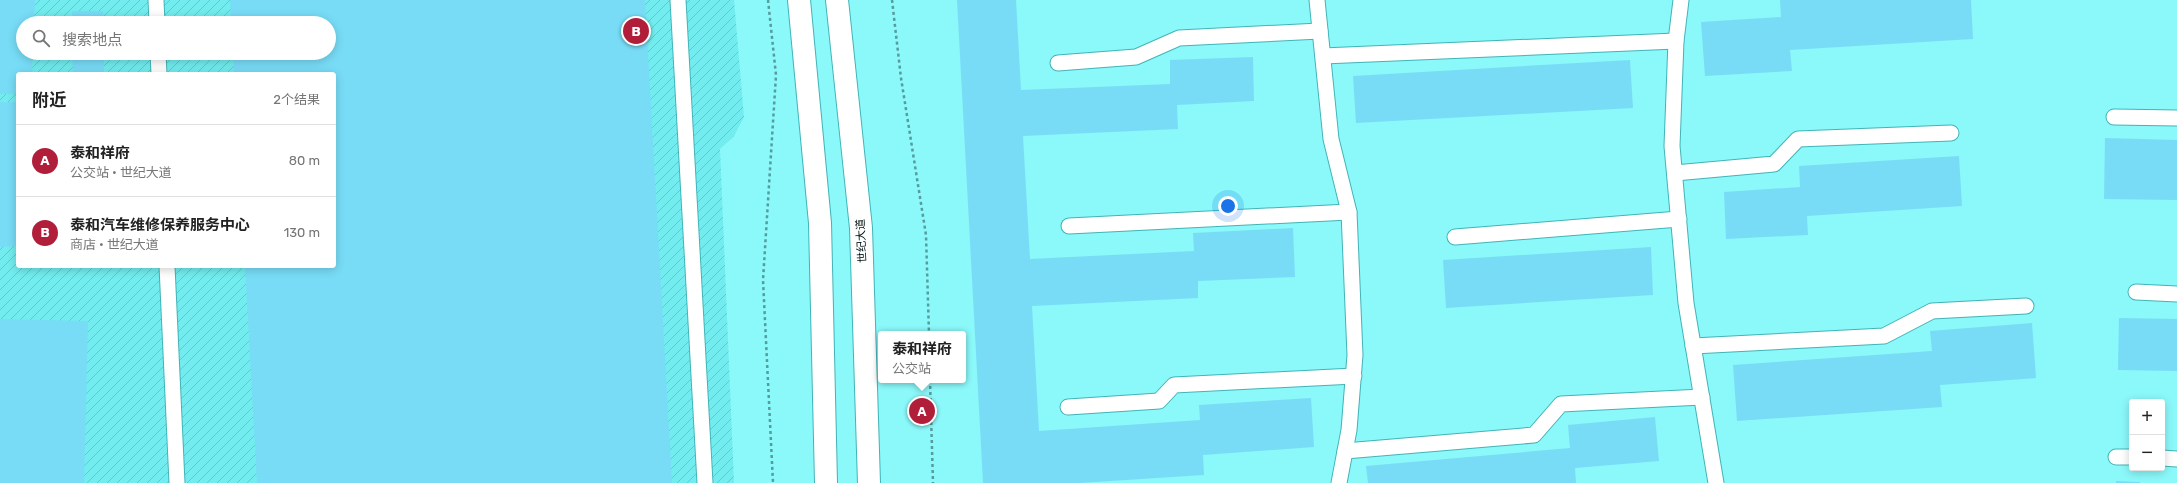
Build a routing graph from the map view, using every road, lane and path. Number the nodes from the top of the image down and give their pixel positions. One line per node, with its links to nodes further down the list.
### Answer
1 (156, 0): 9 (lane)
2 (678, 0): 40 (lane)
3 (768, 0): 41 (path)
4 (799, 0): 42 (street)
5 (837, 0): 43 (street, 世纪大道)
6 (892, 0): 28 (path)
7 (1317, 0): 10 (lane)
8 (1681, 0): 11 (lane)
9 (157, 16)
10 (1320, 31): 12 (lane); 14 (lane)
11 (1676, 41): 12 (lane); 19 (lane)
12 (1322, 56): 20 (lane)
13 (158, 60): 15 (lane)
14 (1058, 63)
15 (159, 72)
16 (2114, 117): 17 (lane)
17 (2177, 118)
18 (1951, 133): 19 (lane)
19 (1675, 173): 21 (lane)
20 (1349, 212): 22 (lane); 30 (lane)
21 (1679, 219): 23 (lane); 29 (lane)
22 (1070, 226)
23 (1455, 237)
24 (168, 268): 39 (lane)
25 (2136, 292): 26 (lane)
26 (2177, 294)
27 (2026, 306): 29 (lane)
28 (929, 331)
29 (1693, 346): 32 (lane)
30 (1354, 376): 33 (lane); 34 (lane)
31 (930, 383): 44 (path)
32 (1702, 398): 34 (lane); 46 (lane)
33 (1068, 407)
34 (1345, 451): 45 (lane)
35 (2116, 457): 36 (lane)
36 (2129, 457)
37 (2165, 458): 38 (lane)
38 (2177, 459)
39 (177, 483)
40 (705, 483)
41 (773, 483)
42 (826, 483)
43 (869, 483)
44 (933, 483)
45 (1339, 483)
46 (1716, 483)

